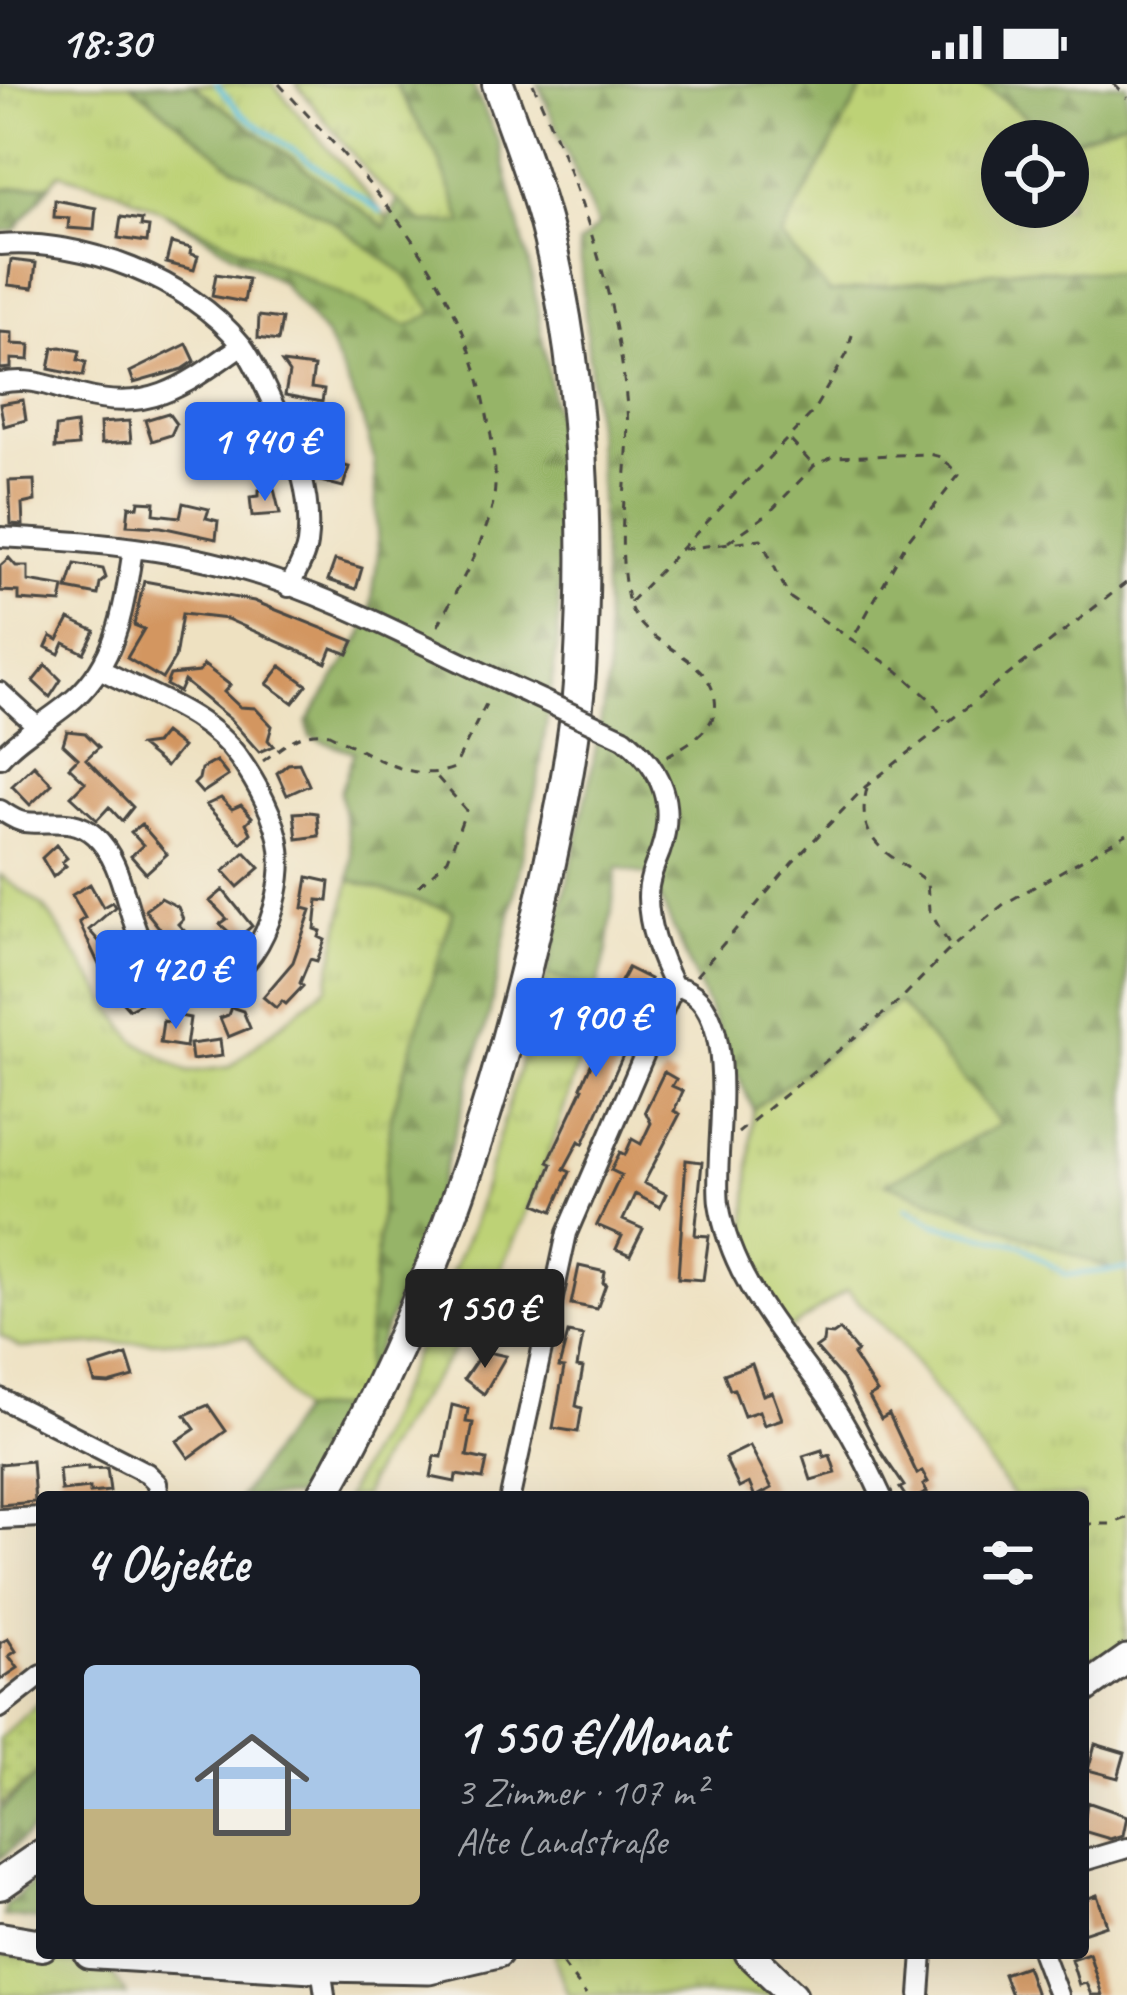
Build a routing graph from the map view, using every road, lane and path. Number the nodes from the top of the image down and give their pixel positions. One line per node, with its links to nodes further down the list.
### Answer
1 (279, 84): 20 (path)
2 (498, 84): 39 (main road)
3 (533, 84): 18 (path)
4 (1114, 84): 5 (path)
5 (1127, 98)
6 (0, 245): 8 (street)
7 (852, 335): 10 (path)
8 (242, 345): 9 (street); 17 (street)
9 (0, 383)
10 (790, 439): 11 (path); 15 (path)
11 (814, 466): 13 (path); 19 (path)
12 (0, 537): 14 (street)
13 (728, 542): 15 (path); 19 (path)
14 (133, 548): 17 (street); 21 (street)
15 (681, 549): 18 (path)
16 (1127, 582): 24 (path)
17 (289, 587): 20 (street)
18 (628, 604): 27 (path)
19 (853, 638): 24 (path)
20 (428, 646): 22 (street)
21 (102, 670): 25 (street); 28 (street)
22 (495, 679): 27 (street, bridge); 29 (path)
23 (0, 692): 25 (street)
24 (946, 723): 30 (path)
25 (38, 727): 26 (street)
26 (0, 758)
27 (653, 764): 35 (street)
28 (248, 771): 29 (path); 31 (street)
29 (436, 776): 33 (path)
30 (868, 785): 34 (path); 35 (path)
31 (0, 810)
32 (1127, 834): 34 (path)
33 (419, 886)
34 (951, 948): 36 (path)
35 (674, 986): 36 (street); 40 (street)
36 (717, 1148): 41 (street)
37 (0, 1398): 38 (street)
38 (158, 1491)
39 (325, 1491)
40 (511, 1491)
41 (880, 1491)
42 (36, 1517): 43 (street)
43 (0, 1519)
44 (1127, 1519): 45 (path)
45 (1089, 1524)
46 (1127, 1659): 48 (main road)
47 (36, 1680): 49 (street)
48 (1089, 1686)
49 (0, 1708)
50 (1127, 1847): 51 (street)
51 (1089, 1860)
52 (0, 1938): 53 (main road)
53 (36, 1944)
54 (164, 1959): 60 (main road)
55 (472, 1959): 60 (main road)
56 (559, 1959): 61 (path)
57 (755, 1959): 62 (main road)
58 (923, 1959): 63 (street)
59 (1044, 1959): 64 (street)
60 (323, 1972)
61 (586, 1995)
62 (793, 1995)
63 (920, 1995)
64 (1058, 1995)

